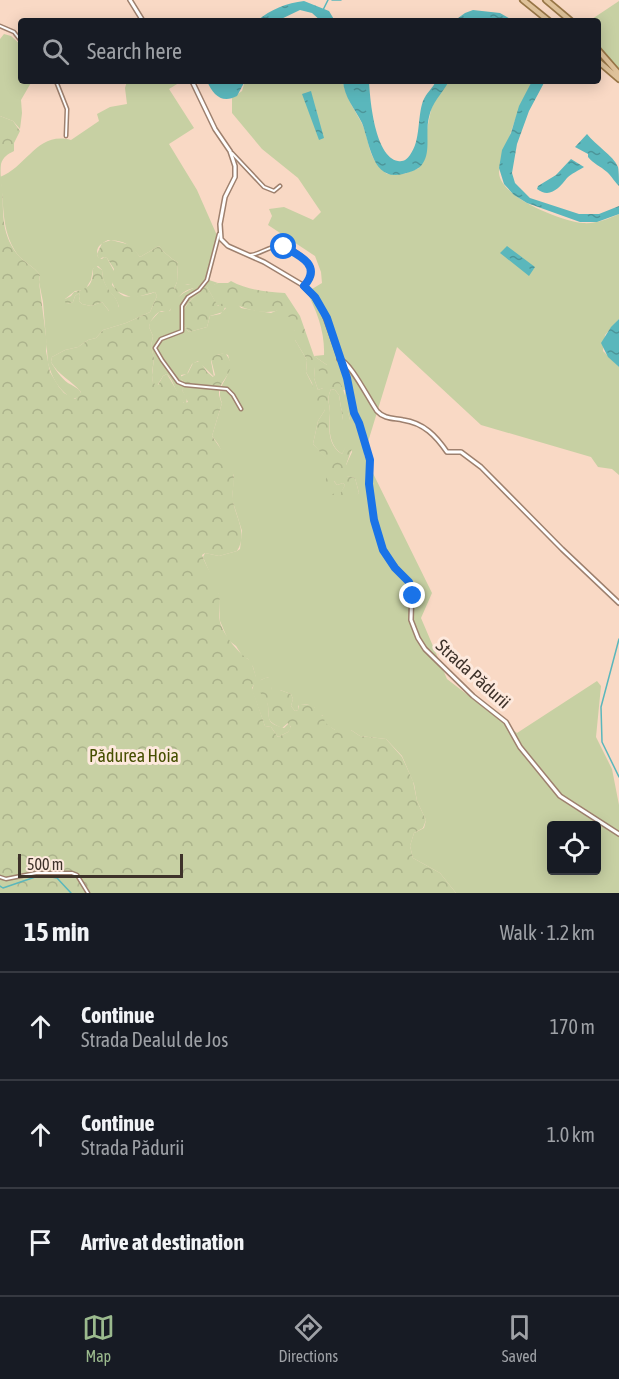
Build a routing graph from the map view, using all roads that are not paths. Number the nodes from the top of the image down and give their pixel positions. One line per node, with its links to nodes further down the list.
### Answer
1 (130, 0): 4 (street)
2 (523, 0): 5 (main road)
3 (545, 0): 6 (main road); 7 (main road)
4 (141, 18)
5 (546, 18)
6 (562, 18)
7 (567, 18)
8 (0, 26): 9 (street)
9 (18, 37)
10 (601, 53): 12 (main road)
11 (601, 64): 13 (main road)
12 (619, 74)
13 (619, 79)
14 (57, 84): 16 (street)
15 (193, 84): 17 (street)
16 (66, 136)
17 (230, 151): 18 (street); 19 (street)
18 (280, 186)
19 (219, 234): 20 (street, Strada Pădurii); 23 (street)
20 (250, 255): 21 (street, Strada Pădurii); 21 (street)
21 (304, 286): 22 (street, Strada Pădurii)
22 (339, 359): 24 (street, Strada Pădurii); 25 (street, Strada Pădurii)
23 (242, 409)
24 (619, 603)
25 (619, 834)
26 (0, 878): 27 (street)
27 (88, 893)

